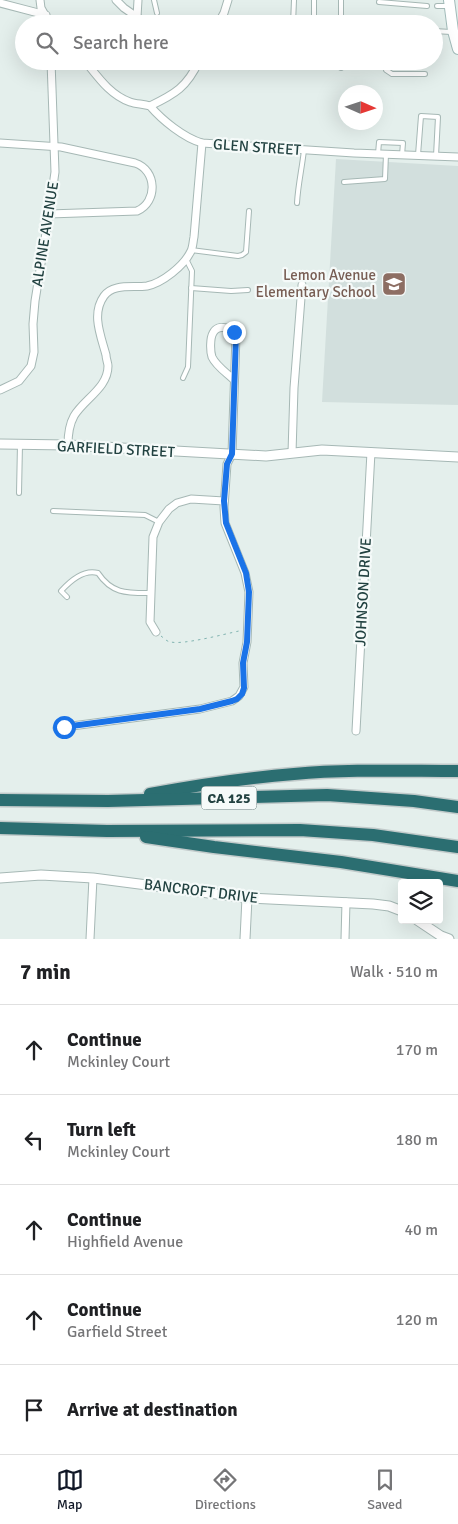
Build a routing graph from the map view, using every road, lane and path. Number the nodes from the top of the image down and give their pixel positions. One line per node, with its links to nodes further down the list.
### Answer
1 (40, 0): 15 (street)
2 (116, 0): 16 (street)
3 (138, 0): 17 (street)
4 (154, 0): 14 (lane)
5 (228, 0): 18 (street)
6 (294, 0): 19 (lane)
7 (314, 0): 20 (lane)
8 (341, 0): 21 (lane)
9 (379, 2): 12 (lane)
10 (0, 3): 15 (street)
11 (449, 3): 13 (lane); 23 (main road)
12 (427, 6)
13 (437, 6)
14 (157, 13)
15 (46, 15)
16 (135, 15)
17 (137, 15)
18 (223, 15)
19 (293, 15)
20 (314, 15)
21 (341, 15)
22 (443, 31): 23 (lane)
23 (454, 32): 24 (main road)
24 (458, 49)
25 (51, 70): 33 (street, ALPINE AVENUE)
26 (92, 70): 30 (street, GLEN STREET)
27 (195, 70): 30 (street)
28 (386, 70): 29 (lane)
29 (425, 74)
30 (150, 106): 32 (street, GLEN STREET)
31 (0, 143): 33 (street)
32 (202, 143): 34 (street, GLEN STREET); 44 (street)
33 (54, 147): 43 (street, ALPINE AVENUE); 43 (street)
34 (304, 150): 35 (street, GLEN STREET); 41 (lane)
35 (382, 154): 36 (street, GLEN STREET); 36 (lane); 40 (lane)
36 (402, 155): 37 (street, GLEN STREET)
37 (418, 156): 38 (street, GLEN STREET); 38 (lane)
38 (436, 156): 39 (street, GLEN STREET)
39 (458, 157)
40 (344, 182)
41 (297, 203)
42 (249, 211): 44 (lane)
43 (49, 214): 51 (street, ALPINE AVENUE)
44 (191, 250): 45 (street)
45 (186, 259): 47 (lane); 54 (street)
46 (302, 285): 56 (street)
47 (191, 288): 48 (lane); 49 (lane)
48 (248, 290)
49 (183, 378)
50 (234, 380): 50 (street); 57 (street)
51 (0, 390)
52 (0, 444): 53 (street, GARFIELD STREET)
53 (20, 444): 54 (street, GARFIELD STREET); 59 (lane)
54 (68, 446): 57 (street, GARFIELD STREET)
55 (371, 452): 56 (street, GARFIELD STREET); 58 (street, GARFIELD STREET); 68 (street, JOHNSON DRIVE)
56 (292, 453): 57 (street, GARFIELD STREET)
57 (232, 454): 60 (street)
58 (458, 457)
59 (19, 493)
60 (224, 501): 62 (street); 67 (street)
61 (53, 511): 62 (lane)
62 (159, 522): 63 (street)
63 (151, 593): 64 (lane); 66 (street)
64 (67, 597)
65 (240, 631): 66 (path)
66 (156, 632)
67 (57, 728)
68 (356, 731)
69 (458, 771): 71 (highway)
70 (0, 800): 71 (highway, CA 125)
71 (108, 801): 72 (highway, CA 125)
72 (458, 807)
73 (0, 828): 74 (highway, CA 125)
74 (107, 831): 75 (highway, CA 125); 78 (highway)
75 (458, 847)
76 (0, 878): 77 (street, BANCROFT DRIVE)
77 (93, 878): 79 (street, BANCROFT DRIVE); 83 (street)
78 (458, 881)
79 (247, 898): 80 (street, BANCROFT DRIVE); 84 (street)
80 (346, 902): 81 (street, BANCROFT DRIVE); 85 (street)
81 (398, 910)
82 (423, 924): 86 (street)
83 (90, 939)
84 (245, 939)
85 (345, 939)
86 (449, 939)

